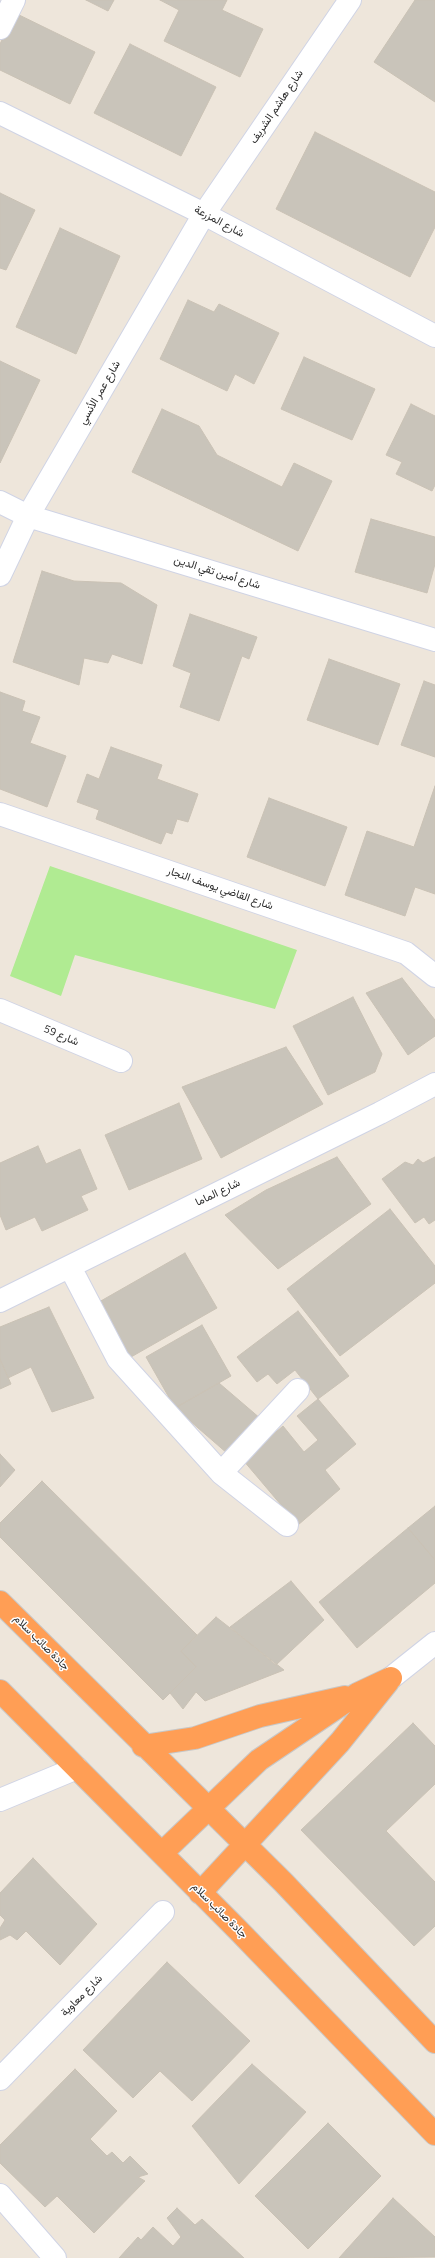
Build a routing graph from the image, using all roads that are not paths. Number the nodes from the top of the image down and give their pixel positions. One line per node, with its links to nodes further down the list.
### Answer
1 (14, 0): 3 (street)
2 (350, 0): 5 (street, شارع هاشم الشريف)
3 (0, 28)
4 (0, 113): 5 (street, شارع المزرعة)
5 (204, 214): 6 (street, شارع المزرعة); 8 (street, شارع عمر الأنسي)
6 (435, 336)
7 (0, 502): 8 (street, شارع أمين تقي الدين)
8 (28, 516): 9 (street, شارع عمر الأنسي); 10 (street, شارع أمين تقي الدين)
9 (0, 575)
10 (435, 640)
11 (0, 814): 12 (street, شارع القاضي يوسف النجار)
12 (430, 966)
13 (0, 1010): 14 (street, شارع 59)
14 (121, 1061)
15 (435, 1084): 16 (street, شارع الماما)
16 (70, 1267): 17 (street, شارع الماما); 19 (street)
17 (0, 1301)
18 (298, 1390): 19 (street)
19 (222, 1473): 20 (street)
20 (287, 1525)
21 (0, 1602): 26 (highway, جادة صائب سلام)
22 (435, 1643): 23 (street)
23 (391, 1678): 25 (highway); 30 (highway)
24 (0, 1690): 27 (highway, جادة صائب سلام)
25 (357, 1694): 26 (highway); 29 (highway)
26 (143, 1746): 29 (highway, جادة صائب سلام)
27 (77, 1768): 28 (street); 31 (highway, جادة صائب سلام)
28 (0, 1800)
29 (207, 1808): 30 (highway, جادة صائب سلام); 31 (highway)
30 (245, 1846): 32 (highway); 34 (highway, جادة صائب سلام)
31 (162, 1853): 32 (highway, جادة صائب سلام)
32 (200, 1893): 36 (highway, جادة صائب سلام)
33 (163, 1912): 35 (street, شارع معاوية)
34 (435, 2042)
35 (0, 2079)
36 (435, 2134)
37 (0, 2195): 38 (street)
38 (55, 2258)

